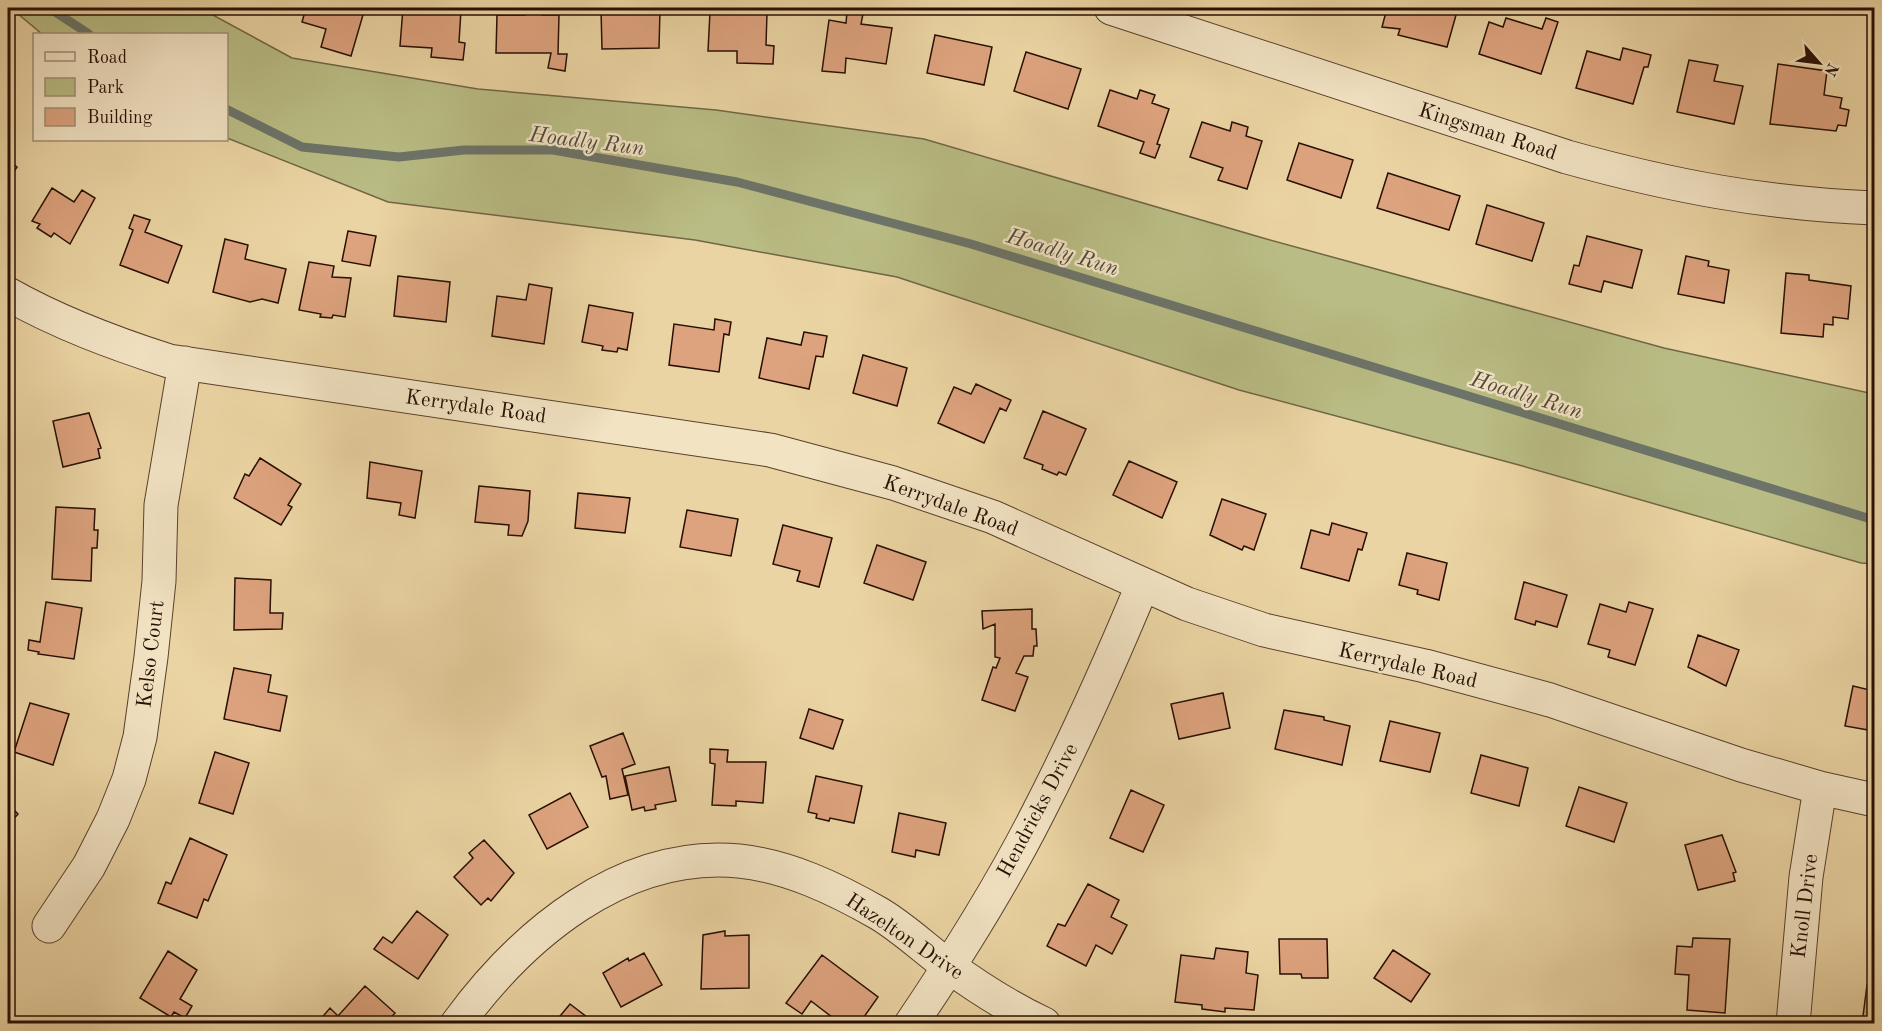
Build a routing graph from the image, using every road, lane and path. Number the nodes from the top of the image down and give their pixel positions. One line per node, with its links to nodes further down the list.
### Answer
1 (1111, 8): 2 (street, Kingsman Road)
2 (1875, 208)
3 (8, 294): 4 (street, Kerrydale Road)
4 (185, 363): 5 (street, Kerrydale Road); 8 (street, Kelso Court)
5 (1142, 586): 6 (street, Kerrydale Road); 9 (street, Hendricks Drive)
6 (1820, 788): 7 (street, Kerrydale Road); 13 (street, Knoll Drive)
7 (1875, 800)
8 (49, 926)
9 (949, 967): 10 (street, Hazelton Drive); 11 (street, Hendricks Drive); 12 (street, Hazelton Drive)
10 (457, 1023)
11 (911, 1023)
12 (1044, 1023)
13 (1793, 1023)

